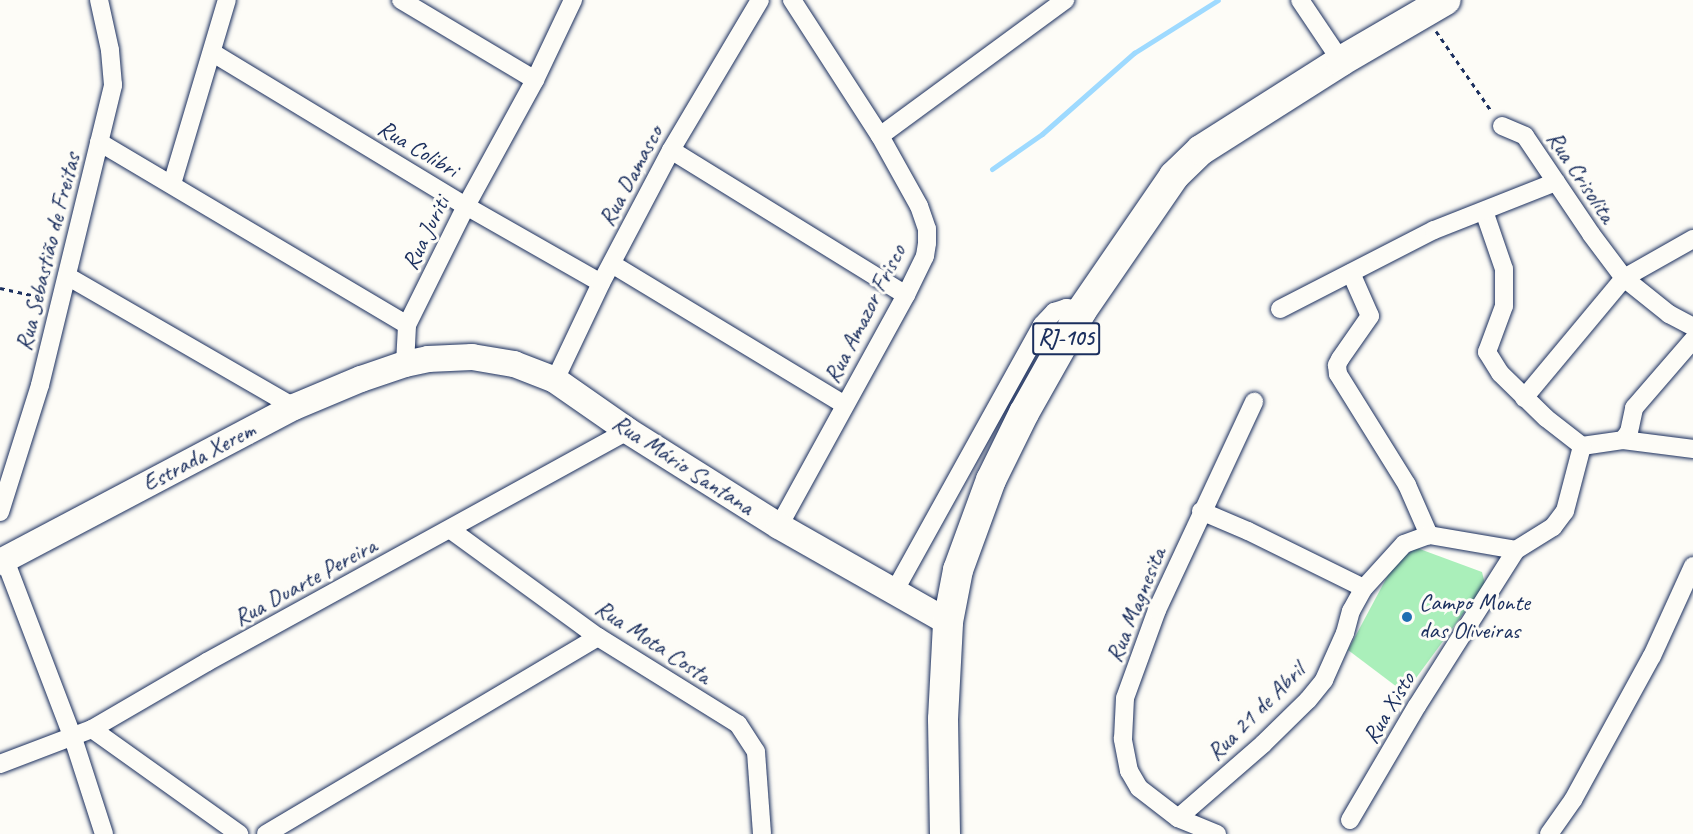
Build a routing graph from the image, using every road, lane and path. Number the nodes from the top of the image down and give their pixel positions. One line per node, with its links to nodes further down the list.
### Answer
1 (99, 0): 15 (street, Rua Sebastião de Freitas)
2 (227, 0): 10 (street)
3 (400, 0): 12 (street)
4 (573, 0): 12 (street, Rua Juriti)
5 (760, 0): 16 (street, Rua Damasco)
6 (792, 0): 14 (street, Rua Amazor Frisco)
7 (1065, 0): 14 (street)
8 (1300, 0): 11 (street)
9 (1435, 6): 11 (main road, RJ-105); 13 (path)
10 (213, 53): 18 (street); 19 (street, Rua Colibri)
11 (1341, 61): 31 (main road, RJ-105)
12 (535, 80): 19 (street, Rua Juriti)
13 (1502, 126): 17 (street, Rua Crisolita)
14 (880, 136): 28 (street, Rua Amazor Frisco)
15 (99, 142): 18 (street); 24 (street, Rua Sebastião de Freitas)
16 (671, 150): 22 (street, Rua Damasco); 28 (street)
17 (1556, 182): 20 (street); 25 (street, Rua Crisolita)
18 (172, 184): 32 (street)
19 (466, 206): 26 (street, Rua Colibri); 32 (street, Rua Juriti)
20 (1484, 211): 23 (street); 37 (street)
21 (1693, 239): 25 (street)
22 (612, 264): 26 (street, Rua Damasco); 39 (street)
23 (1351, 273): 30 (street); 49 (street)
24 (67, 276): 29 (street, Rua Sebastião de Freitas); 40 (street)
25 (1624, 278): 33 (street, Rua Crisolita); 37 (street)
26 (601, 283): 36 (street, Rua Damasco)
27 (0, 288): 29 (path)
28 (906, 295): 39 (street, Rua Amazor Frisco)
29 (62, 302): 46 (street, Rua Sebastião de Freitas)
30 (1280, 309)
31 (1082, 310): 54 (street); 55 (main road, RJ-105)
32 (407, 325): 35 (street, Rua Juriti)
33 (1693, 327)
34 (1693, 340): 42 (street)
35 (405, 364): 36 (street, Rua Mário Santana); 40 (street, Estrada Xerem)
36 (555, 380): 41 (street, Rua Mário Santana)
37 (1524, 398): 43 (street)
38 (1254, 402): 45 (street, Rua Magnesita)
39 (845, 405): 47 (street, Rua Amazor Frisco)
40 (294, 406): 51 (street, Estrada Xerem)
41 (628, 431): 47 (street, Rua Mário Santana); 48 (street, Rua Duarte Pereira)
42 (1623, 440): 43 (street); 44 (street)
43 (1582, 446): 50 (street, Rua Xisto)
44 (1693, 449)
45 (1202, 511): 53 (street); 60 (street, Rua Magnesita)
46 (0, 512)
47 (778, 526): 54 (street, Rua Mário Santana)
48 (451, 530): 56 (street, Rua Mota Costa); 57 (street, Rua Duarte Pereira)
49 (1429, 535): 50 (street); 53 (street, Rua 21 de Abril)
50 (1516, 550): 61 (street, Rua Xisto)
51 (3, 561): 58 (street)
52 (1693, 566): 68 (street)
53 (1364, 588): 60 (street, Rua 21 de Abril)
54 (894, 592): 55 (street, Rua Mário Santana)
55 (948, 622): 66 (main road, RJ-105)
56 (598, 637): 64 (street); 65 (street, Rua Mota Costa)
57 (92, 729): 58 (street, Rua Duarte Pereira); 63 (street)
58 (73, 738): 59 (street, Rua Duarte Pereira); 62 (street)
59 (0, 764)
60 (1178, 818): 67 (street, Rua Magnesita)
61 (1350, 820)
62 (104, 834)
63 (239, 834)
64 (266, 834)
65 (762, 834)
66 (945, 834)
67 (1217, 834)
68 (1549, 834)

